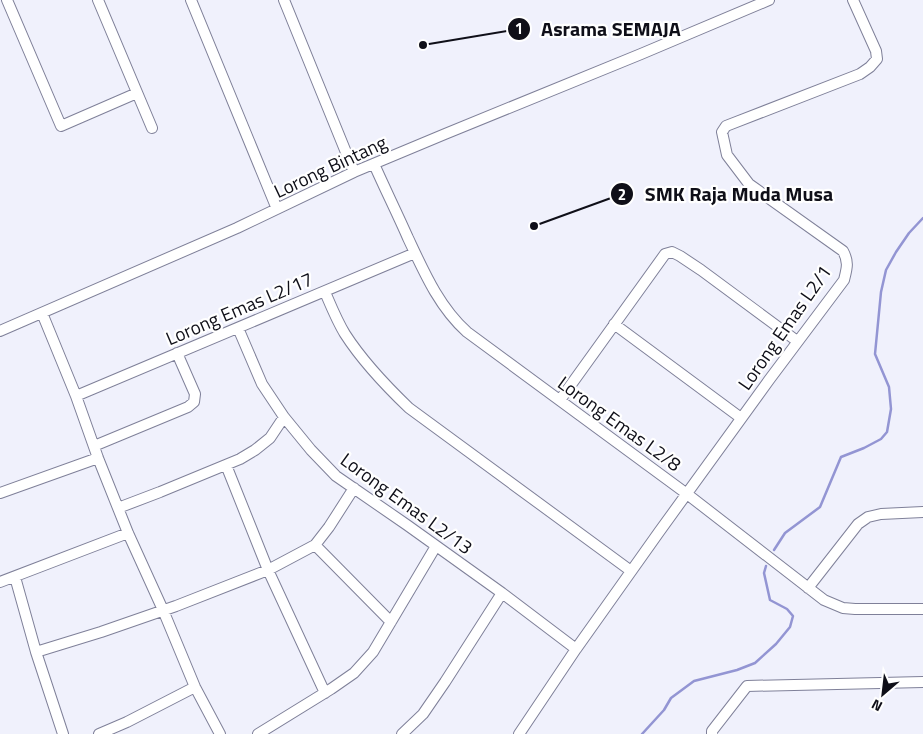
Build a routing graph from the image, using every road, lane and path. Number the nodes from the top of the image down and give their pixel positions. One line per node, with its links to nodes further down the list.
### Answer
1 (7, 0): 7 (street)
2 (98, 0): 7 (street)
3 (191, 0): 11 (street)
4 (284, 0): 10 (street)
5 (770, 0): 9 (street, Lorong Bintang)
6 (853, 0): 18 (street, Lorong Emas L2/1)
7 (137, 93): 8 (street)
8 (152, 128)
9 (374, 164): 10 (street, Lorong Bintang); 12 (street, Lorong Emas L2/8)
10 (354, 172): 11 (street, Lorong Bintang)
11 (277, 209): 14 (street, Lorong Bintang)
12 (415, 253): 13 (street, Lorong Emas L2/17); 21 (street, Lorong Emas L2/8)
13 (324, 292): 16 (street, Lorong Emas L2/17); 36 (street)
14 (42, 313): 17 (street, Lorong Bintang); 20 (street)
15 (614, 324): 18 (street); 21 (street); 23 (street)
16 (238, 328): 19 (street, Lorong Emas L2/17); 22 (street, Lorong Emas L2/13)
17 (0, 331)
18 (797, 341): 23 (street, Lorong Emas L2/1)
19 (177, 353): 20 (street, Lorong Emas L2/17); 24 (street)
20 (76, 396): 24 (street)
21 (560, 400): 29 (street, Lorong Emas L2/8)
22 (284, 417): 26 (street); 27 (street, Lorong Emas L2/13)
23 (740, 418): 29 (street, Lorong Emas L2/1)
24 (94, 446): 25 (street)
25 (98, 458): 28 (street); 30 (street)
26 (226, 465): 30 (street); 35 (street)
27 (354, 488): 33 (street); 34 (street, Lorong Emas L2/13)
28 (0, 493)
29 (687, 494): 36 (street, Lorong Emas L2/1); 39 (street, Lorong Emas L2/8)
30 (118, 508): 32 (street)
31 (923, 512): 39 (street)
32 (128, 533): 37 (street); 42 (street)
33 (315, 545): 35 (street); 43 (street)
34 (436, 546): 40 (street, Lorong Emas L2/13); 43 (street)
35 (268, 570): 42 (street); 48 (street)
36 (632, 572): 44 (street, Lorong Emas L2/1)
37 (15, 577): 38 (street); 45 (street)
38 (0, 582)
39 (808, 588): 41 (street, Lorong Emas L2/8)
40 (502, 593): 44 (street, Lorong Emas L2/13); 53 (street)
41 (923, 609)
42 (163, 610): 45 (street); 47 (street)
43 (391, 622): 48 (street)
44 (576, 649): 54 (street, Lorong Emas L2/1)
45 (36, 652): 49 (street)
46 (923, 682): 55 (street)
47 (195, 687): 50 (street); 51 (street)
48 (325, 693): 52 (street)
49 (63, 734)
50 (99, 734)
51 (220, 734)
52 (258, 734)
53 (402, 734)
54 (520, 734)
55 (712, 734)

